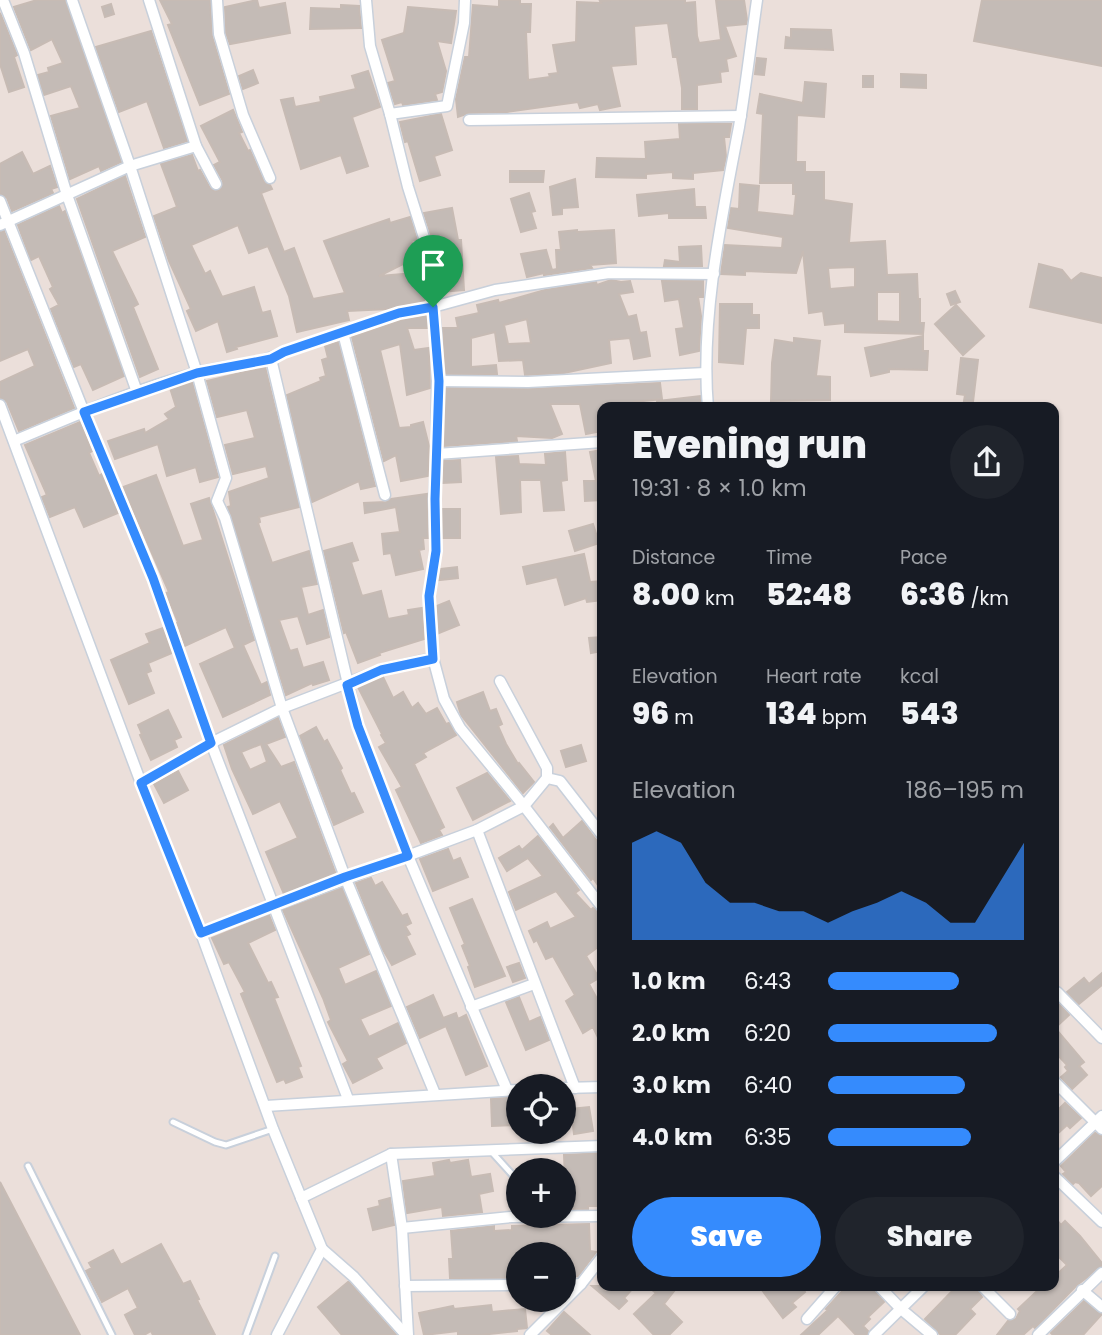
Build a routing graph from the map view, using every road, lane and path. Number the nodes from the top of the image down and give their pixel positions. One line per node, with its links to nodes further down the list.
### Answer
1 (4, 0): 15 (street)
2 (72, 0): 12 (street)
3 (149, 0): 11 (street)
4 (217, 0): 13 (street)
5 (366, 0): 8 (street)
6 (464, 0): 8 (street)
7 (757, 0): 9 (street)
8 (390, 114): 19 (street)
9 (741, 116): 10 (street); 18 (street)
10 (469, 120)
11 (196, 146): 12 (street); 14 (street)
12 (130, 166): 15 (street); 22 (street)
13 (270, 178)
14 (216, 184)
15 (67, 195): 17 (street); 25 (street)
16 (0, 201): 17 (street)
17 (4, 223): 28 (street)
18 (714, 274): 19 (street); 23 (street)
19 (433, 307): 20 (street); 24 (street)
20 (343, 333): 21 (street); 32 (street)
21 (271, 359): 22 (street); 35 (street)
22 (197, 373): 25 (street); 36 (street)
23 (705, 373): 24 (street); 26 (street)
24 (439, 381): 31 (street)
25 (137, 392): 28 (street)
26 (707, 402)
27 (0, 405): 29 (street)
28 (84, 412): 29 (street); 37 (street)
29 (14, 441): 39 (street)
30 (597, 442): 31 (street)
31 (437, 454): 33 (street)
32 (386, 495)
33 (433, 659): 35 (street); 40 (street)
34 (500, 681): 38 (street)
35 (347, 685): 36 (street); 43 (street)
36 (282, 708): 37 (street); 44 (street)
37 (211, 743): 39 (street); 46 (street)
38 (547, 778): 40 (street); 41 (street)
39 (141, 783): 47 (street)
40 (524, 807): 42 (street); 45 (street)
41 (597, 828)
42 (477, 830): 43 (street); 48 (street)
43 (408, 856): 44 (street); 50 (street)
44 (345, 877): 46 (street); 58 (street)
45 (597, 901)
46 (274, 905): 47 (street); 59 (street)
47 (201, 933): 60 (street)
48 (534, 984): 50 (street); 52 (street)
49 (1059, 994): 51 (street)
50 (471, 1007): 53 (street)
51 (1101, 1035)
52 (570, 1074)
53 (506, 1078)
54 (1059, 1085): 62 (street)
55 (576, 1087): 56 (street)
56 (597, 1087)
57 (506, 1090): 58 (street)
58 (435, 1094): 59 (street)
59 (348, 1099): 60 (street)
60 (266, 1106): 63 (street)
61 (173, 1122): 63 (lane)
62 (1100, 1122): 67 (street)
63 (273, 1129): 71 (street)
64 (597, 1146): 65 (street)
65 (490, 1150): 66 (street); 69 (lane)
66 (391, 1154): 71 (street); 74 (street)
67 (1059, 1158)
68 (28, 1166): 92 (lane)
69 (506, 1168)
70 (1059, 1181): 73 (street)
71 (301, 1198): 75 (street)
72 (597, 1216): 74 (street)
73 (1102, 1222)
74 (402, 1228): 82 (street)
75 (322, 1249): 94 (street); 95 (street)
76 (275, 1256): 93 (lane)
77 (597, 1263): 80 (street)
78 (1102, 1273): 83 (street)
79 (576, 1284): 80 (street)
80 (581, 1284): 96 (street)
81 (506, 1285): 82 (street)
82 (405, 1286): 95 (street)
83 (1082, 1290): 88 (street); 99 (street)
84 (832, 1291): 91 (street)
85 (884, 1291): 89 (street)
86 (920, 1291): 89 (street)
87 (987, 1291): 90 (street)
88 (1102, 1307)
89 (901, 1309): 97 (street); 98 (street)
90 (1010, 1314)
91 (807, 1319)
92 (112, 1335)
93 (246, 1335)
94 (277, 1335)
95 (407, 1335)
96 (530, 1335)
97 (874, 1335)
98 (932, 1335)
99 (1038, 1335)

